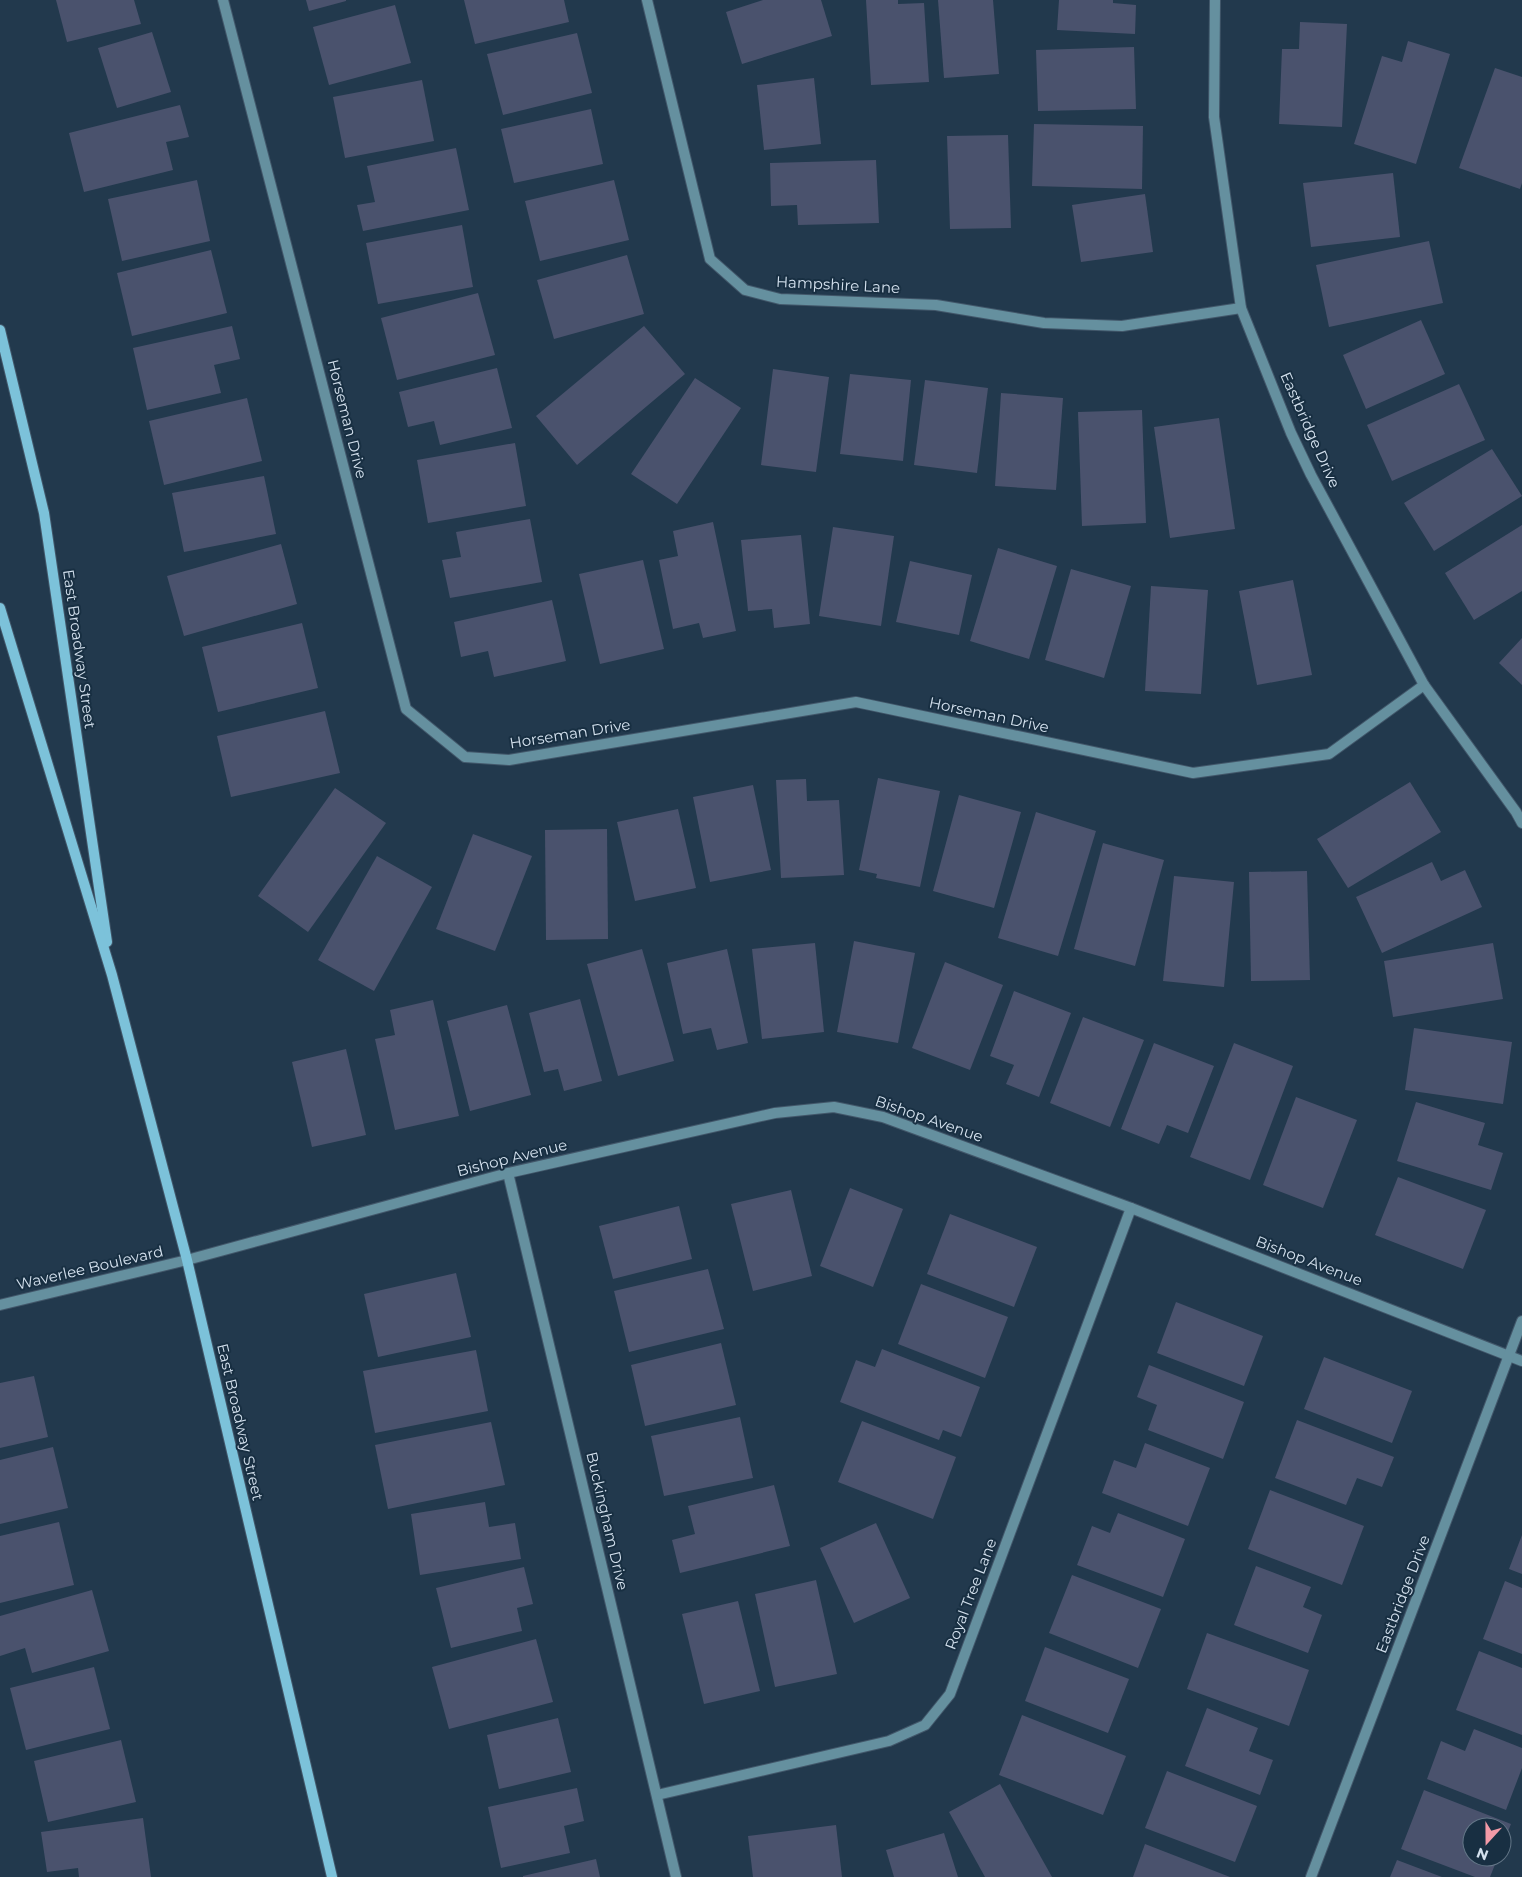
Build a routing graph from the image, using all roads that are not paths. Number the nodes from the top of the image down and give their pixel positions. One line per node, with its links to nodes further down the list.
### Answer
1 (223, 0): 7 (street, Horseman Drive)
2 (647, 0): 4 (street, Hampshire Lane)
3 (1215, 0): 4 (street, Eastbridge Drive)
4 (1241, 308): 7 (street, Eastbridge Drive)
5 (0, 330): 9 (main road, East Broadway Street)
6 (0, 608): 9 (main road, East Broadway Street)
7 (1424, 685): 8 (street, Eastbridge Drive)
8 (1522, 824)
9 (112, 975): 12 (main road, East Broadway Street)
10 (508, 1173): 11 (street, Bishop Avenue); 12 (street, Bishop Avenue); 17 (street, Buckingham Drive)
11 (1131, 1208): 15 (street, Bishop Avenue); 17 (street, Royal Tree Lane)
12 (187, 1260): 13 (street, Waverlee Boulevard); 18 (main road, East Broadway Street)
13 (0, 1305)
14 (1522, 1321): 15 (street, Eastbridge Drive)
15 (1509, 1356): 16 (street, Bishop Avenue); 20 (street, Eastbridge Drive)
16 (1522, 1361)
17 (657, 1795): 19 (street, Buckingham Drive)
18 (332, 1877)
19 (676, 1877)
20 (1311, 1877)

